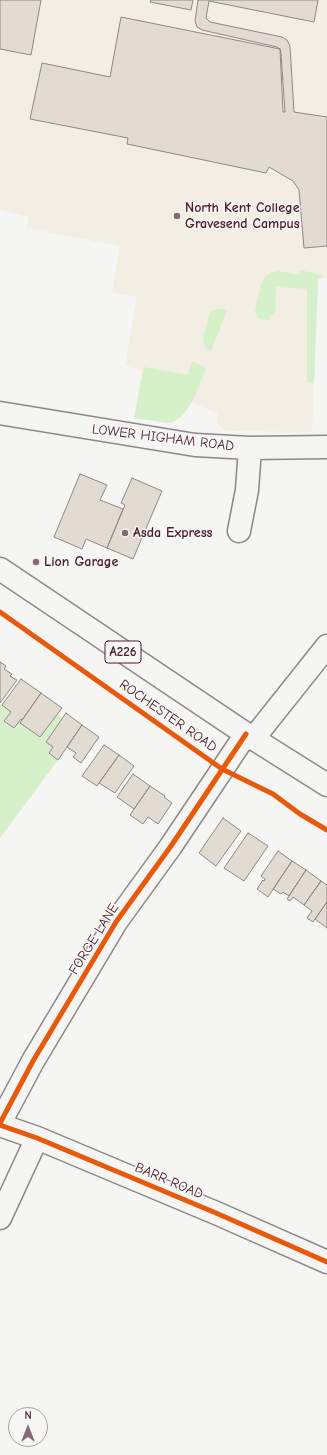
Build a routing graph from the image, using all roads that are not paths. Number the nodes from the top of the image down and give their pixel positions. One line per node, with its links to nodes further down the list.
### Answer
1 (0, 414): 3 (street, LOWER HIGHAM ROAD)
2 (327, 447): 3 (street, LOWER HIGHAM ROAD)
3 (250, 448): 4 (street)
4 (239, 531)
5 (0, 569): 7 (street, ROCHESTER ROAD / A226)
6 (327, 646): 7 (street, FORGE LANE)
7 (250, 736): 8 (street, ROCHESTER ROAD / A226); 9 (street, FORGE LANE)
8 (327, 785)
9 (0, 1124): 10 (street, BARR ROAD)
10 (37, 1138): 11 (street); 12 (street, BARR ROAD)
11 (0, 1218)
12 (327, 1262)

